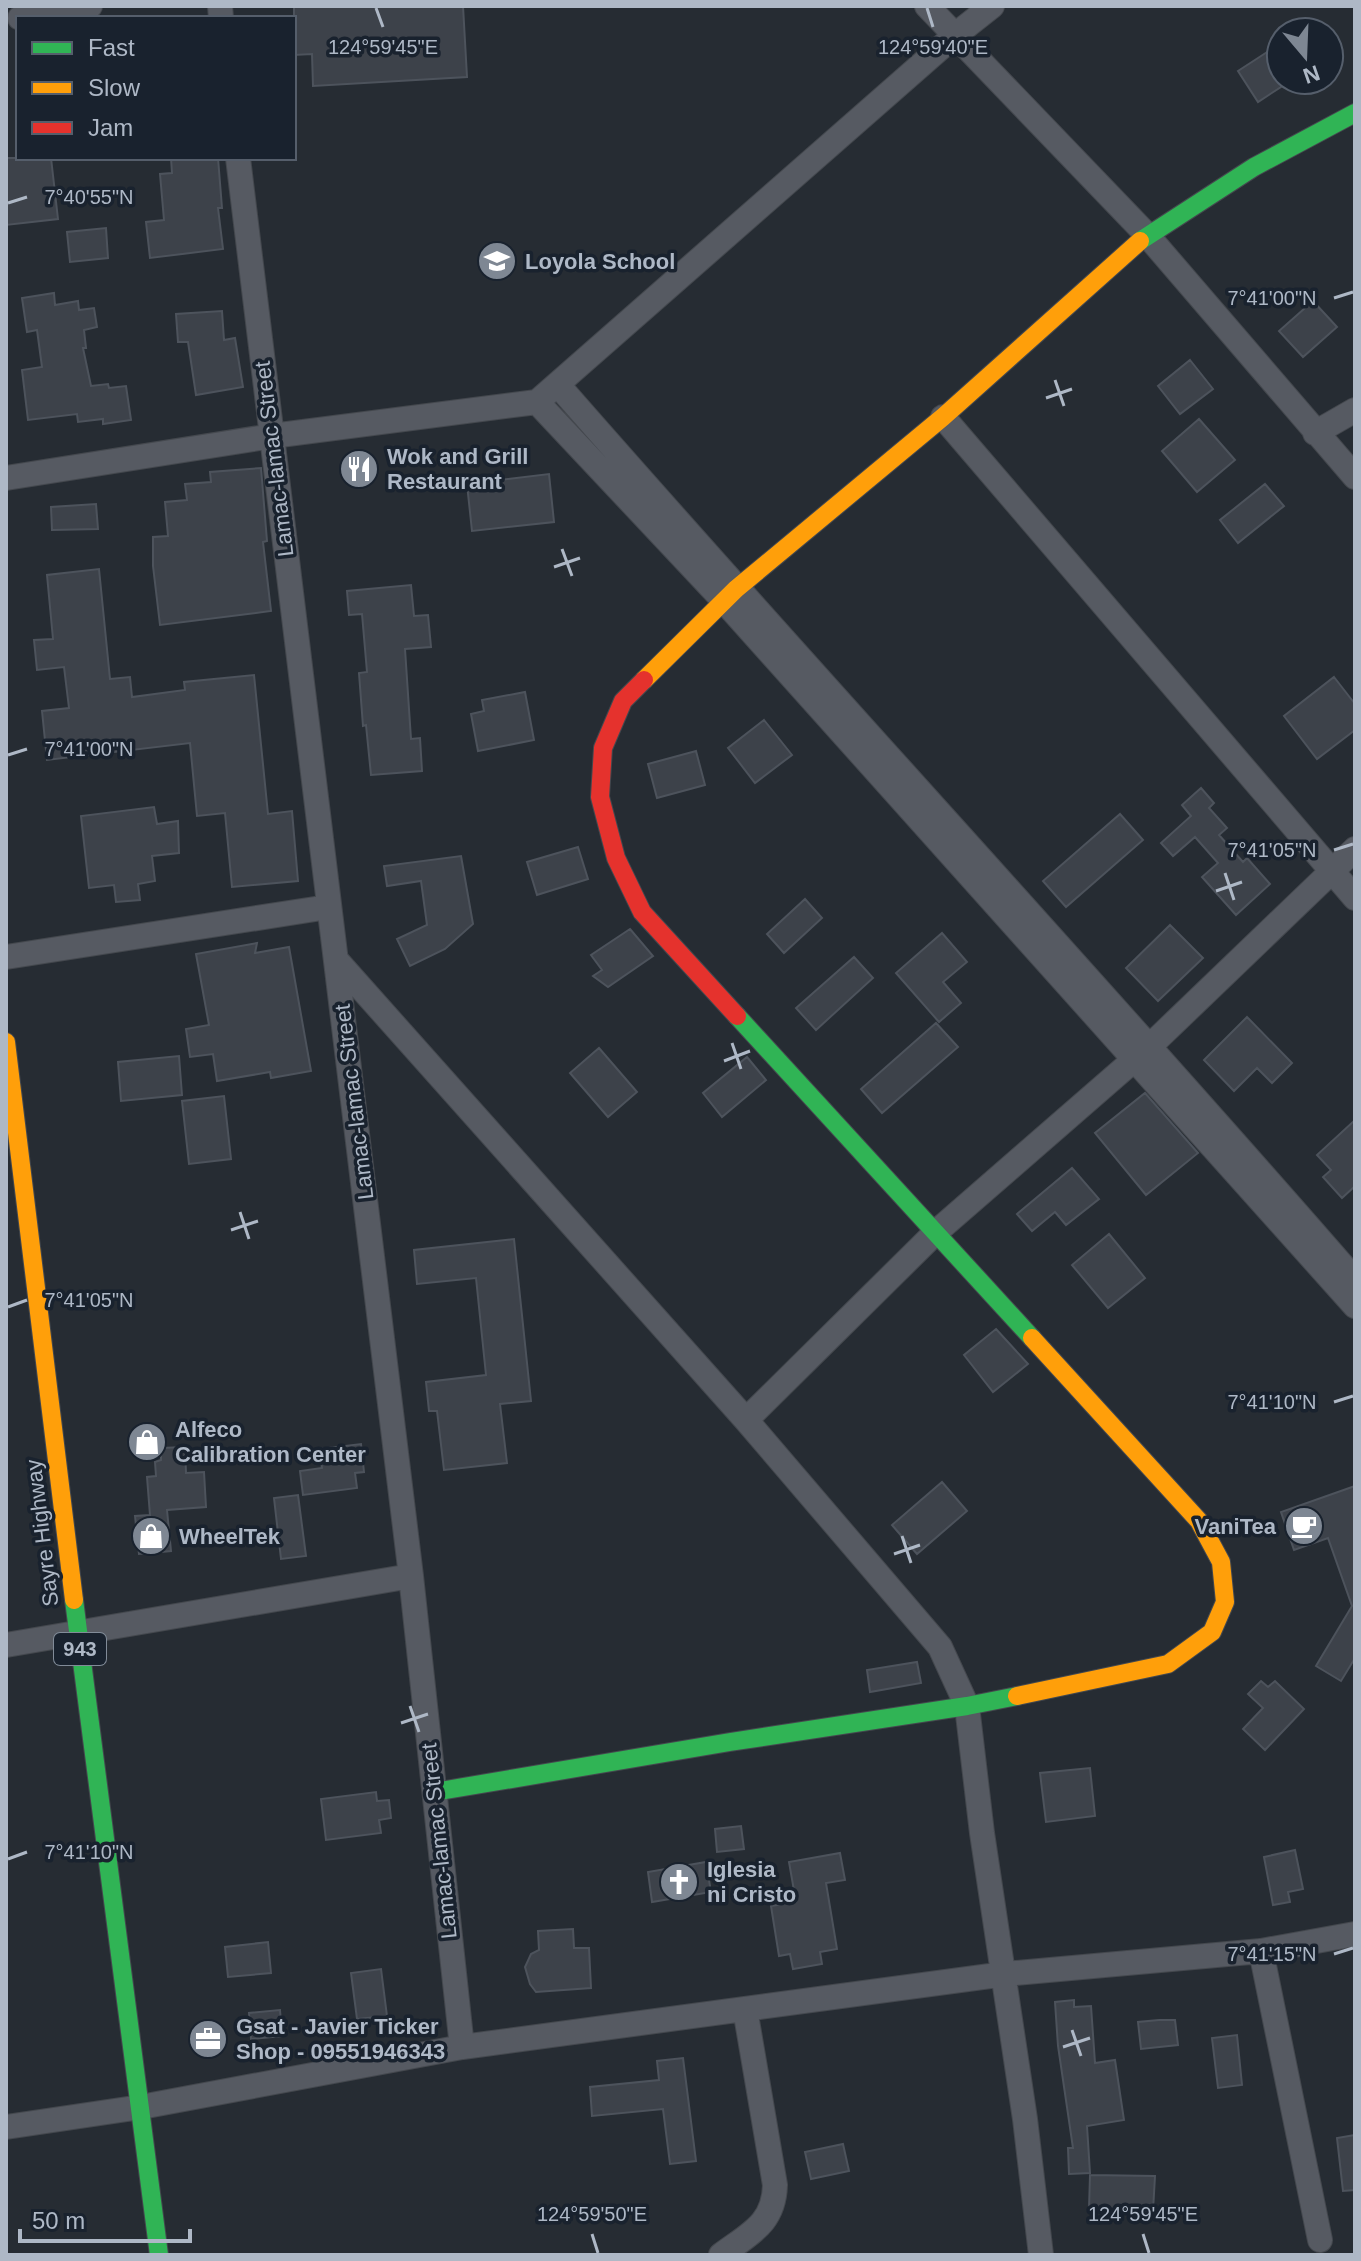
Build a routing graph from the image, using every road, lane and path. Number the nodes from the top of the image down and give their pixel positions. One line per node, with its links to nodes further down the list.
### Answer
1 (90, 6): 4 (street)
2 (927, 6): 5 (street)
3 (992, 6): 5 (street)
4 (31, 16)
5 (954, 36): 8 (street); 9 (street)
6 (1355, 113): 8 (main road)
7 (238, 160): 14 (street, Lamac-lamac Street)
8 (1147, 235): 12 (main road); 13 (street)
9 (558, 385): 10 (street); 17 (street)
10 (537, 402): 14 (street); 17 (street)
11 (1355, 410): 13 (street)
12 (943, 417): 17 (main road); 19 (street)
13 (1315, 433): 15 (street)
14 (272, 436): 16 (street); 21 (street, Lamac-lamac Street)
15 (1355, 477)
16 (6, 478)
17 (730, 595): 25 (street); 26 (main road)
18 (1355, 849): 19 (street)
19 (1330, 872): 20 (street); 25 (street)
20 (1355, 898)
21 (328, 907): 22 (street); 23 (street, Lamac-lamac Street)
22 (6, 957)
23 (338, 962): 29 (street); 30 (street, Lamac-lamac Street)
24 (6, 1042): 31 (main road, Sayre Highway / 943)
25 (1143, 1053): 26 (street); 27 (street); 28 (street)
26 (935, 1233): 29 (street); 33 (main road)
27 (1355, 1280)
28 (1355, 1306)
29 (746, 1420): 33 (street)
30 (411, 1576): 31 (street); 34 (street, Lamac-lamac Street)
31 (78, 1634): 32 (street); 40 (main road, Sayre Highway / 943)
32 (6, 1645)
33 (967, 1706): 34 (main road); 37 (street)
34 (434, 1792): 39 (street, Lamac-lamac Street)
35 (1355, 1934): 36 (street)
36 (1261, 1951): 37 (street); 42 (street)
37 (1005, 1974): 38 (street); 45 (street)
38 (745, 2009): 39 (street); 44 (street)
39 (462, 2047): 40 (street)
40 (141, 2107): 41 (street); 43 (main road, Sayre Highway / 943)
41 (6, 2127)
42 (1320, 2240)
43 (159, 2255)
44 (721, 2255)
45 (1041, 2255)

